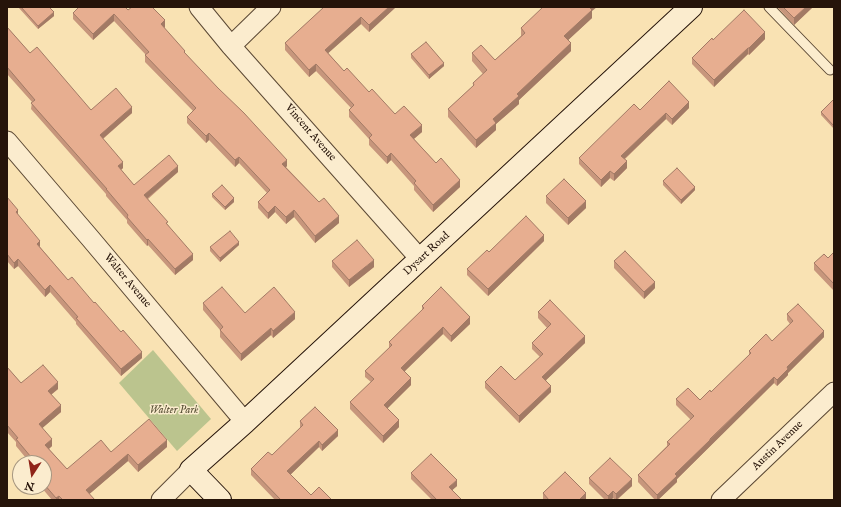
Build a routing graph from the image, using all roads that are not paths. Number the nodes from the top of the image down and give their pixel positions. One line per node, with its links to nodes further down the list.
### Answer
1 (199, 7): 5 (street, Vincent Avenue)
2 (271, 7): 5 (street)
3 (692, 7): 8 (street, Dysart Road)
4 (769, 7): 6 (lane)
5 (232, 46): 8 (street, Vincent Avenue)
6 (830, 70)
7 (7, 141): 10 (street, Walter Avenue)
8 (421, 260): 10 (street, Dysart Road)
9 (834, 392): 14 (street, Austin Avenue)
10 (245, 422): 11 (street, Dysart Road)
11 (191, 470): 12 (street, Dysart Road); 13 (street)
12 (161, 500)
13 (220, 500)
14 (721, 500)

